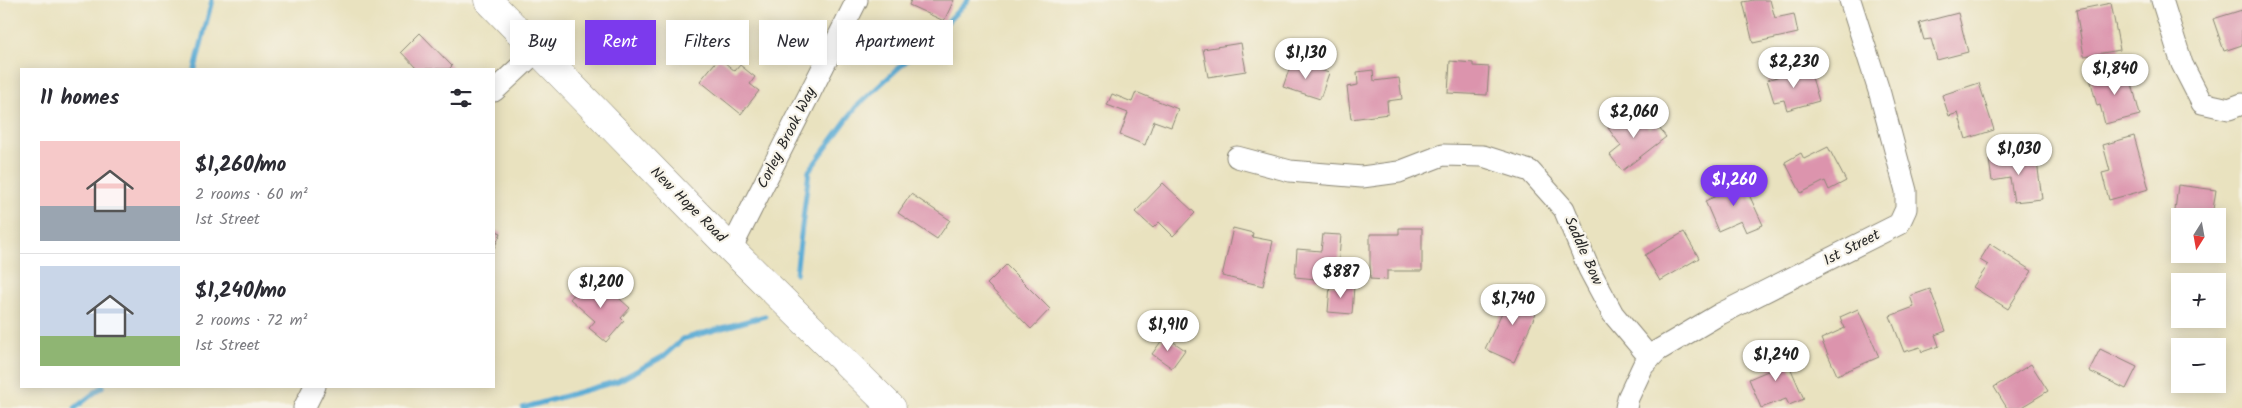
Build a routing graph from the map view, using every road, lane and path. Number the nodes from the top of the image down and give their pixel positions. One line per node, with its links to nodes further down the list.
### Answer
1 (488, 0): 5 (street, New Hope Road)
2 (857, 0): 11 (street, Corley Brook Way)
3 (1850, 0): 12 (street, 1st Street)
4 (2162, 0): 9 (street)
5 (510, 23)
6 (522, 65): 8 (street)
7 (551, 65): 11 (street, New Hope Road)
8 (495, 90)
9 (2242, 104)
10 (1237, 157): 12 (street, Saddle Bow)
11 (731, 249): 15 (street, New Hope Road)
12 (1650, 358): 16 (street, 1st Street)
13 (314, 388): 14 (street)
14 (304, 408)
15 (892, 408)
16 (1626, 408)

